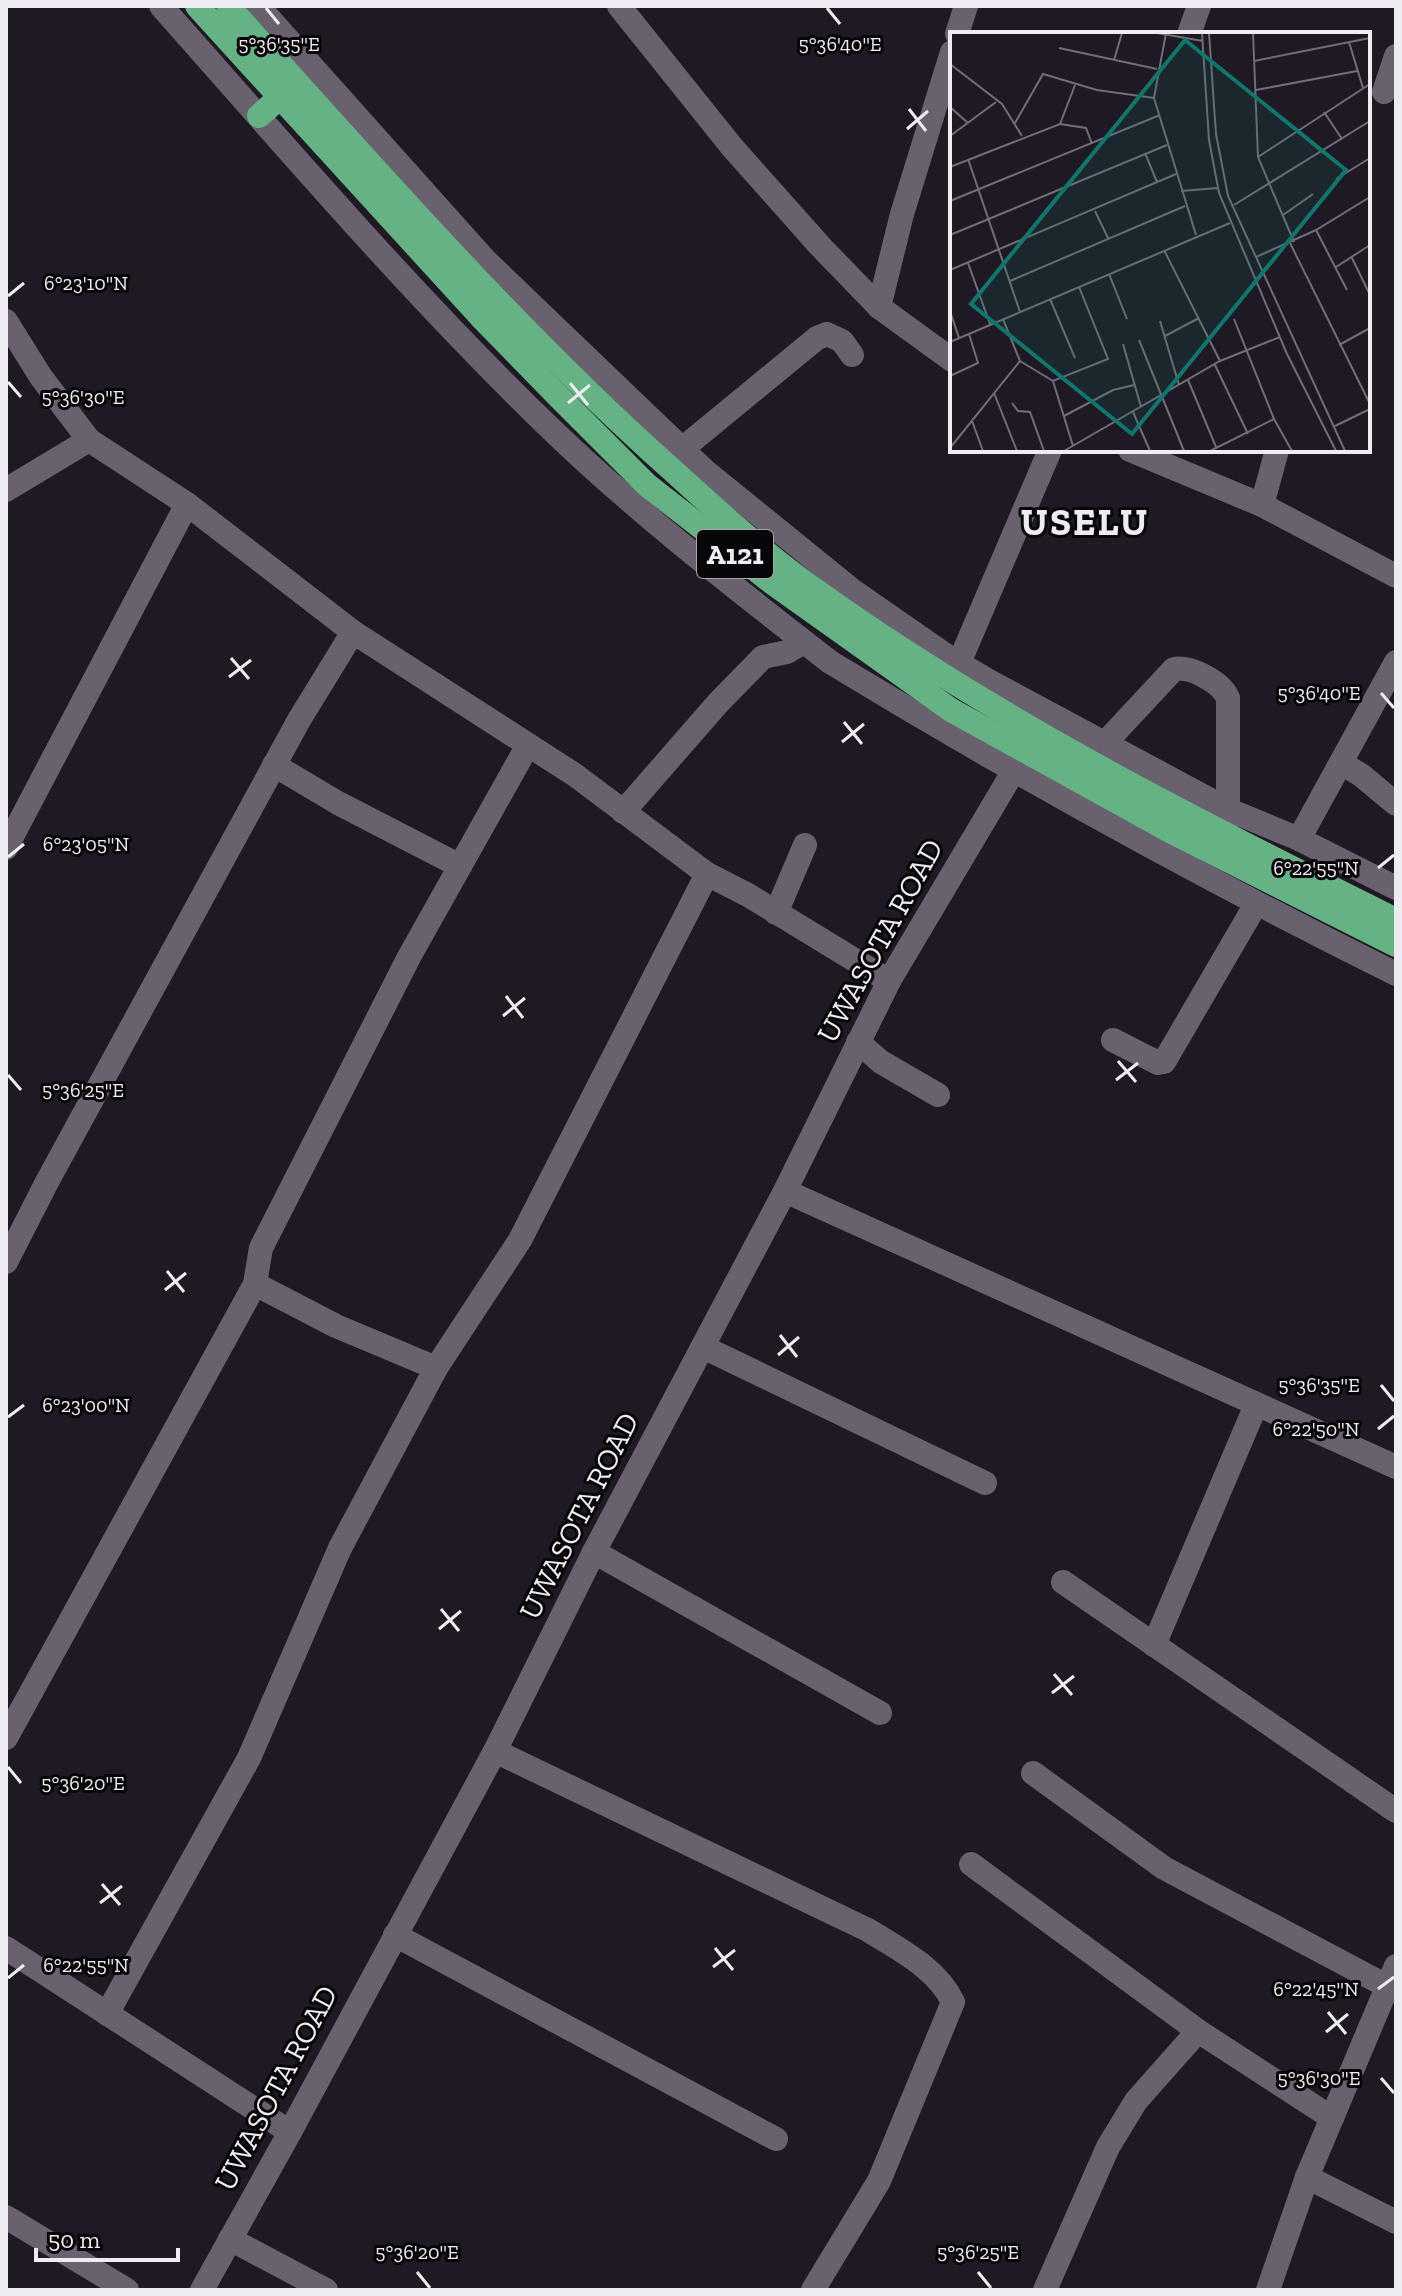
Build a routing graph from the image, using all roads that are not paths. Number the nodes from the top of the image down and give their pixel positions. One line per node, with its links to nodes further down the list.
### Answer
1 (161, 6): 14 (street)
2 (197, 6): 13 (highway, A121)
3 (228, 6): 39 (highway, A121)
4 (258, 6): 20 (street)
5 (619, 6): 15 (street)
6 (966, 6): 8 (street)
7 (1199, 6): 9 (street)
8 (958, 32)
9 (1190, 32)
10 (1396, 56): 12 (street)
11 (950, 58): 15 (street)
12 (1384, 92)
13 (280, 97): 14 (highway); 49 (highway, A121)
14 (259, 116): 29 (street)
15 (879, 307): 18 (street)
16 (6, 321): 19 (street)
17 (852, 355): 20 (street)
18 (950, 359)
19 (89, 440): 24 (street); 25 (street)
20 (682, 449): 31 (street)
21 (1049, 452): 31 (street)
22 (1135, 452): 26 (street)
23 (1276, 452): 26 (street)
24 (6, 490)
25 (187, 504): 28 (street); 42 (street)
26 (1262, 505): 27 (street)
27 (1396, 576)
28 (353, 632): 33 (street); 35 (street)
29 (804, 642): 36 (street); 38 (street)
30 (1396, 662): 34 (street)
31 (959, 663): 32 (street)
32 (1105, 743): 39 (street); 39 (street)
33 (528, 745): 38 (street); 43 (street)
34 (1341, 763): 37 (street); 40 (street)
35 (274, 765): 43 (street); 56 (street)
36 (1013, 772): 46 (street); 51 (street, UWASOTA ROAD)
37 (1396, 804)
38 (623, 812): 44 (street)
39 (1228, 822): 40 (street); 48 (highway, A121)
40 (1299, 839): 45 (street)
41 (805, 845): 47 (street)
42 (6, 848)
43 (460, 866): 57 (street)
44 (707, 874): 47 (street); 59 (street)
45 (1396, 888)
46 (1256, 904): 50 (street); 52 (street)
47 (776, 913): 51 (street)
48 (1396, 920)
49 (1396, 945)
50 (1396, 974)
51 (889, 981): 53 (street, UWASOTA ROAD)
52 (1113, 1040)
53 (858, 1042): 54 (street); 55 (street, UWASOTA ROAD)
54 (938, 1095)
55 (785, 1191): 58 (street, UWASOTA ROAD); 60 (street)
56 (6, 1262)
57 (255, 1284): 59 (street); 67 (street)
58 (703, 1347): 62 (street); 63 (street, UWASOTA ROAD)
59 (436, 1368): 75 (street)
60 (1256, 1405): 61 (street); 65 (street)
61 (1396, 1467)
62 (985, 1483)
63 (594, 1552): 66 (street); 68 (street, UWASOTA ROAD)
64 (1063, 1582): 65 (street)
65 (1154, 1645): 70 (street)
66 (880, 1713)
67 (6, 1738)
68 (495, 1751): 72 (street, UWASOTA ROAD); 87 (street)
69 (1033, 1773): 74 (street)
70 (1396, 1811)
71 (971, 1864): 76 (street)
72 (395, 1935): 78 (street, UWASOTA ROAD); 79 (street)
73 (6, 1948): 75 (street)
74 (1394, 1982): 77 (street)
75 (107, 2014): 78 (street)
76 (1198, 2031): 77 (street); 88 (street)
77 (1332, 2118): 80 (street)
78 (290, 2132): 83 (street, UWASOTA ROAD)
79 (776, 2139)
80 (1307, 2177): 82 (street); 89 (street)
81 (6, 2217): 84 (street)
82 (1396, 2222)
83 (230, 2239): 85 (street, UWASOTA ROAD); 86 (street)
84 (127, 2290)
85 (202, 2290)
86 (326, 2290)
87 (813, 2290)
88 (1045, 2290)
89 (1268, 2290)

